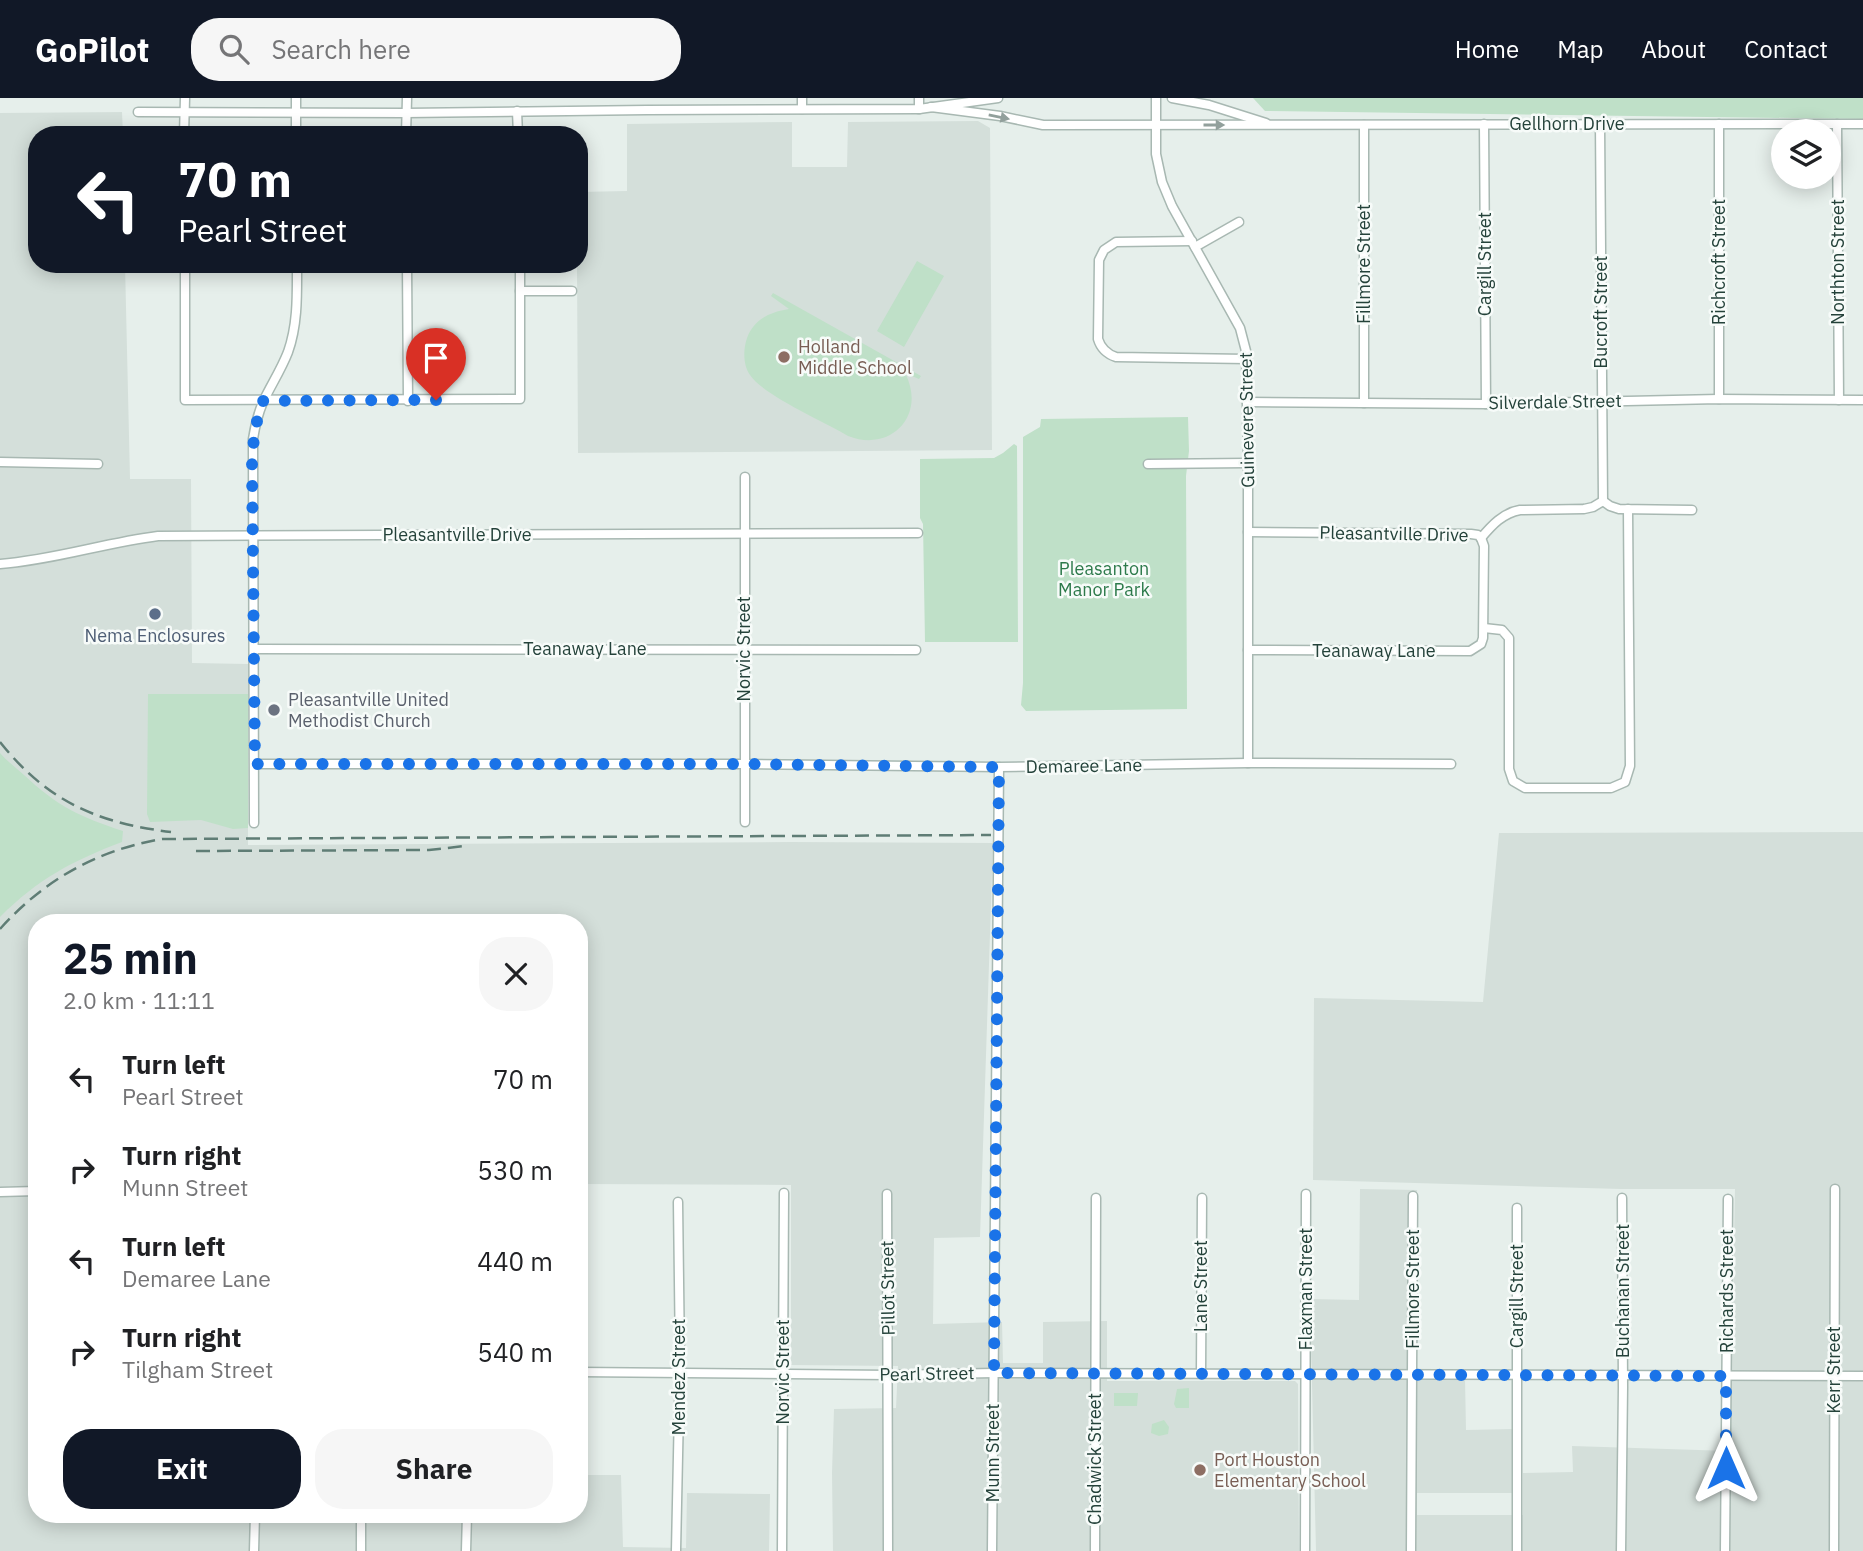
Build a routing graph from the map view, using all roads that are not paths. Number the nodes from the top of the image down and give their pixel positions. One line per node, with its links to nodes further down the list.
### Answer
1 (185, 98): 14 (street)
2 (296, 98): 15 (street)
3 (407, 98): 16 (street)
4 (802, 98): 10 (street)
5 (919, 98): 11 (street)
6 (998, 98): 9 (street, Gellhorn Drive)
7 (1156, 98): 23 (street, Guinevere Street)
8 (1172, 98): 24 (street, Gellhorn Drive)
9 (931, 107): 11 (street, Gellhorn Drive); 23 (street, Gellhorn Drive, one-way to 23)
10 (802, 109): 11 (street, Gellhorn Drive); 12 (street, Gellhorn Drive)
11 (919, 109)
12 (517, 111): 16 (street, Gellhorn Drive); 29 (street)
13 (138, 112): 14 (street, Gellhorn Drive)
14 (184, 112): 15 (street, Gellhorn Drive); 26 (street)
15 (296, 112): 16 (street, Gellhorn Drive); 27 (street)
16 (406, 113): 28 (street)
17 (1484, 124): 18 (street, Gellhorn Drive); 25 (street, Gellhorn Drive); 48 (street, Cargill Street)
18 (1600, 124): 19 (street, Gellhorn Drive); 45 (street, Bucroft Street)
19 (1718, 124): 20 (street, Gellhorn Drive); 40 (street, Richcroft Street)
20 (1771, 124)
21 (1841, 124): 22 (street, Gellhorn Drive)
22 (1863, 124)
23 (1156, 125): 24 (street, Gellhorn Drive, one-way to 24); 32 (street, Guinevere Street)
24 (1272, 125): 25 (street, Gellhorn Drive)
25 (1364, 125): 47 (street, Fillmore Street)
26 (184, 126)
27 (296, 126)
28 (407, 126)
29 (518, 126)
30 (1837, 189): 41 (street, Northton Street)
31 (1239, 222): 32 (street)
32 (1194, 244): 39 (street, Guinevere Street); 39 (street)
33 (185, 273): 43 (street)
34 (297, 273): 43 (street)
35 (407, 273): 44 (street)
36 (520, 273): 37 (street)
37 (520, 290): 38 (street); 44 (street)
38 (572, 291)
39 (1247, 359): 46 (street, Guinevere Street)
40 (1719, 399): 41 (street, Silverdale Street); 45 (street, Silverdale Street)
41 (1839, 400): 42 (street, Silverdale Street)
42 (1863, 400)
43 (263, 401): 44 (street); 59 (street)
44 (408, 401)
45 (1602, 401): 48 (street, Silverdale Street); 54 (street, Bucroft Street)
46 (1247, 402): 47 (street, Silverdale Street); 50 (street, Guinevere Street)
47 (1364, 402): 48 (street, Silverdale Street)
48 (1486, 404)
49 (0, 462): 51 (street)
50 (1248, 463): 52 (street); 57 (street, Guinevere Street)
51 (98, 464)
52 (1148, 464)
53 (745, 477): 60 (street, Norvic Street)
54 (1603, 500): 55 (street); 61 (street, Pleasantville Drive)
55 (1628, 509): 56 (street); 63 (street)
56 (1692, 510)
57 (1248, 532): 61 (street, Pleasantville Drive); 67 (street, Guinevere Street)
58 (918, 533): 60 (street, Pleasantville Drive)
59 (252, 534): 60 (street, Pleasantville Drive); 62 (street, Pleasantville Drive); 64 (street)
60 (744, 535): 65 (street, Norvic Street)
61 (1481, 538): 63 (street)
62 (0, 564)
63 (1483, 628): 67 (street, Teanaway Lane)
64 (254, 649): 65 (street, Teanaway Lane); 69 (street)
65 (744, 649): 66 (street, Teanaway Lane); 70 (street, Norvic Street)
66 (916, 650)
67 (1248, 650): 68 (street, Guinevere Street)
68 (1248, 763): 71 (street, Demaree Lane); 72 (street, Demaree Lane)
69 (255, 764): 70 (street, Demaree Lane); 74 (street)
70 (744, 764): 72 (street, Demaree Lane); 73 (street, Norvic Street)
71 (1451, 764)
72 (999, 767): 91 (street, Munn Street)
73 (745, 821)
74 (254, 823)
75 (1835, 1189): 99 (street, Kerr Street)
76 (28, 1191): 77 (street)
77 (0, 1192)
78 (784, 1193): 90 (street, Norvic Street)
79 (887, 1194): 96 (street, Pillot Street)
80 (1306, 1194): 94 (street, Flaxman Street)
81 (1413, 1196): 95 (street, Fillmore Street)
82 (1096, 1198): 92 (street, Chadwick Street)
83 (1202, 1198): 93 (street, Lane Street)
84 (1622, 1198): 101 (street, Buchanan Street)
85 (1728, 1199): 98 (street, Richards Street)
86 (678, 1202): 89 (street, Mendez Street)
87 (1517, 1208): 97 (street, Cargill Street)
88 (588, 1372): 89 (street, Pearl Street)
89 (680, 1373): 90 (street, Pearl Street); 108 (street, Mendez Street)
90 (783, 1373): 96 (street, Pearl Street); 109 (street, Norvic Street)
91 (994, 1373): 92 (street, Pearl Street); 96 (street, Pearl Street); 111 (street, Munn Street)
92 (1095, 1373): 93 (street, Pearl Street); 112 (street, Chadwick Street)
93 (1201, 1374): 94 (street, Pearl Street)
94 (1305, 1374): 95 (street, Pearl Street); 113 (street, Flaxman Street)
95 (1412, 1374): 97 (street, Pearl Street); 114 (street, Fillmore Street)
96 (889, 1375): 110 (street, Pillot Street)
97 (1517, 1376): 101 (street, Pearl Street); 115 (street, Cargill Street)
98 (1726, 1376): 99 (street, Pearl Street); 101 (street, Pearl Street); 117 (street, Richards Street)
99 (1835, 1376): 100 (street, Pearl Street); 118 (street, Kerr Street)
100 (1863, 1376)
101 (1623, 1377): 116 (street, Buchanan Street)
102 (255, 1523): 105 (street)
103 (361, 1523): 106 (street)
104 (467, 1523): 107 (street)
105 (254, 1551)
106 (361, 1551)
107 (466, 1551)
108 (676, 1551)
109 (782, 1551)
110 (888, 1551)
111 (992, 1551)
112 (1095, 1551)
113 (1305, 1551)
114 (1411, 1551)
115 (1517, 1551)
116 (1621, 1551)
117 (1725, 1551)
118 (1834, 1551)

